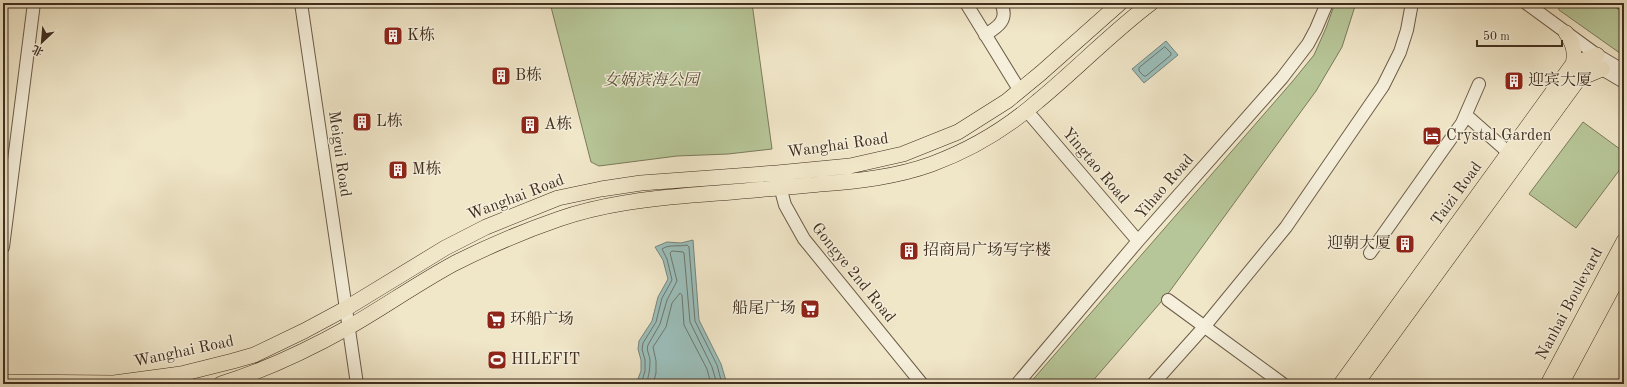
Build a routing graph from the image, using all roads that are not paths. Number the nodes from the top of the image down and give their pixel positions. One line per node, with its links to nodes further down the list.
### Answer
1 (34, 3): 29 (street)
2 (301, 3): 33 (street, Meigui Road)
3 (966, 3): 13 (street)
4 (1001, 3): 13 (street)
5 (1120, 3): 21 (main road, Wanghai Road)
6 (1152, 3): 22 (main road)
7 (1327, 3): 28 (street, Yihao Road)
8 (1412, 3): 34 (street)
9 (1526, 3): 12 (street)
10 (1621, 3): 11 (street)
11 (1624, 5)
12 (1566, 33): 14 (street); 15 (main road)
13 (985, 36): 21 (street)
14 (1597, 55): 15 (main road); 16 (street); 17 (street); 18 (main road, Taizi Road)
15 (1573, 64): 24 (main road, Taizi Road)
16 (1602, 69): 18 (main road); 19 (street)
17 (1624, 71)
18 (1579, 79): 44 (main road, Taizi Road)
19 (1624, 82)
20 (1479, 84): 23 (street)
21 (1020, 91): 25 (main road, Wanghai Road)
22 (1027, 111): 26 (main road); 28 (street, Yingtao Road)
23 (1466, 115): 24 (street); 30 (street)
24 (1509, 153): 43 (main road, Taizi Road)
25 (777, 173): 26 (street, Gongye 2nd Road); 33 (main road, Wanghai Road)
26 (780, 188): 35 (main road); 39 (street, Gongye 2nd Road)
27 (1624, 241): 45 (main road, Nanhai Boulevard)
28 (1138, 242): 40 (street, Yihao Road)
29 (3, 247)
30 (1370, 253)
31 (1624, 266): 46 (main road, Nanhai Boulevard)
32 (1168, 300): 34 (street)
33 (345, 309): 35 (street, Meigui Road); 36 (main road, Wanghai Road)
34 (1204, 327): 41 (street); 42 (street)
35 (348, 328): 37 (main road); 38 (street, Meigui Road)
36 (3, 382)
37 (221, 384)
38 (357, 384)
39 (922, 384)
40 (1017, 384)
41 (1153, 384)
42 (1283, 384)
43 (1341, 384)
44 (1356, 384)
45 (1548, 384)
46 (1561, 384)

